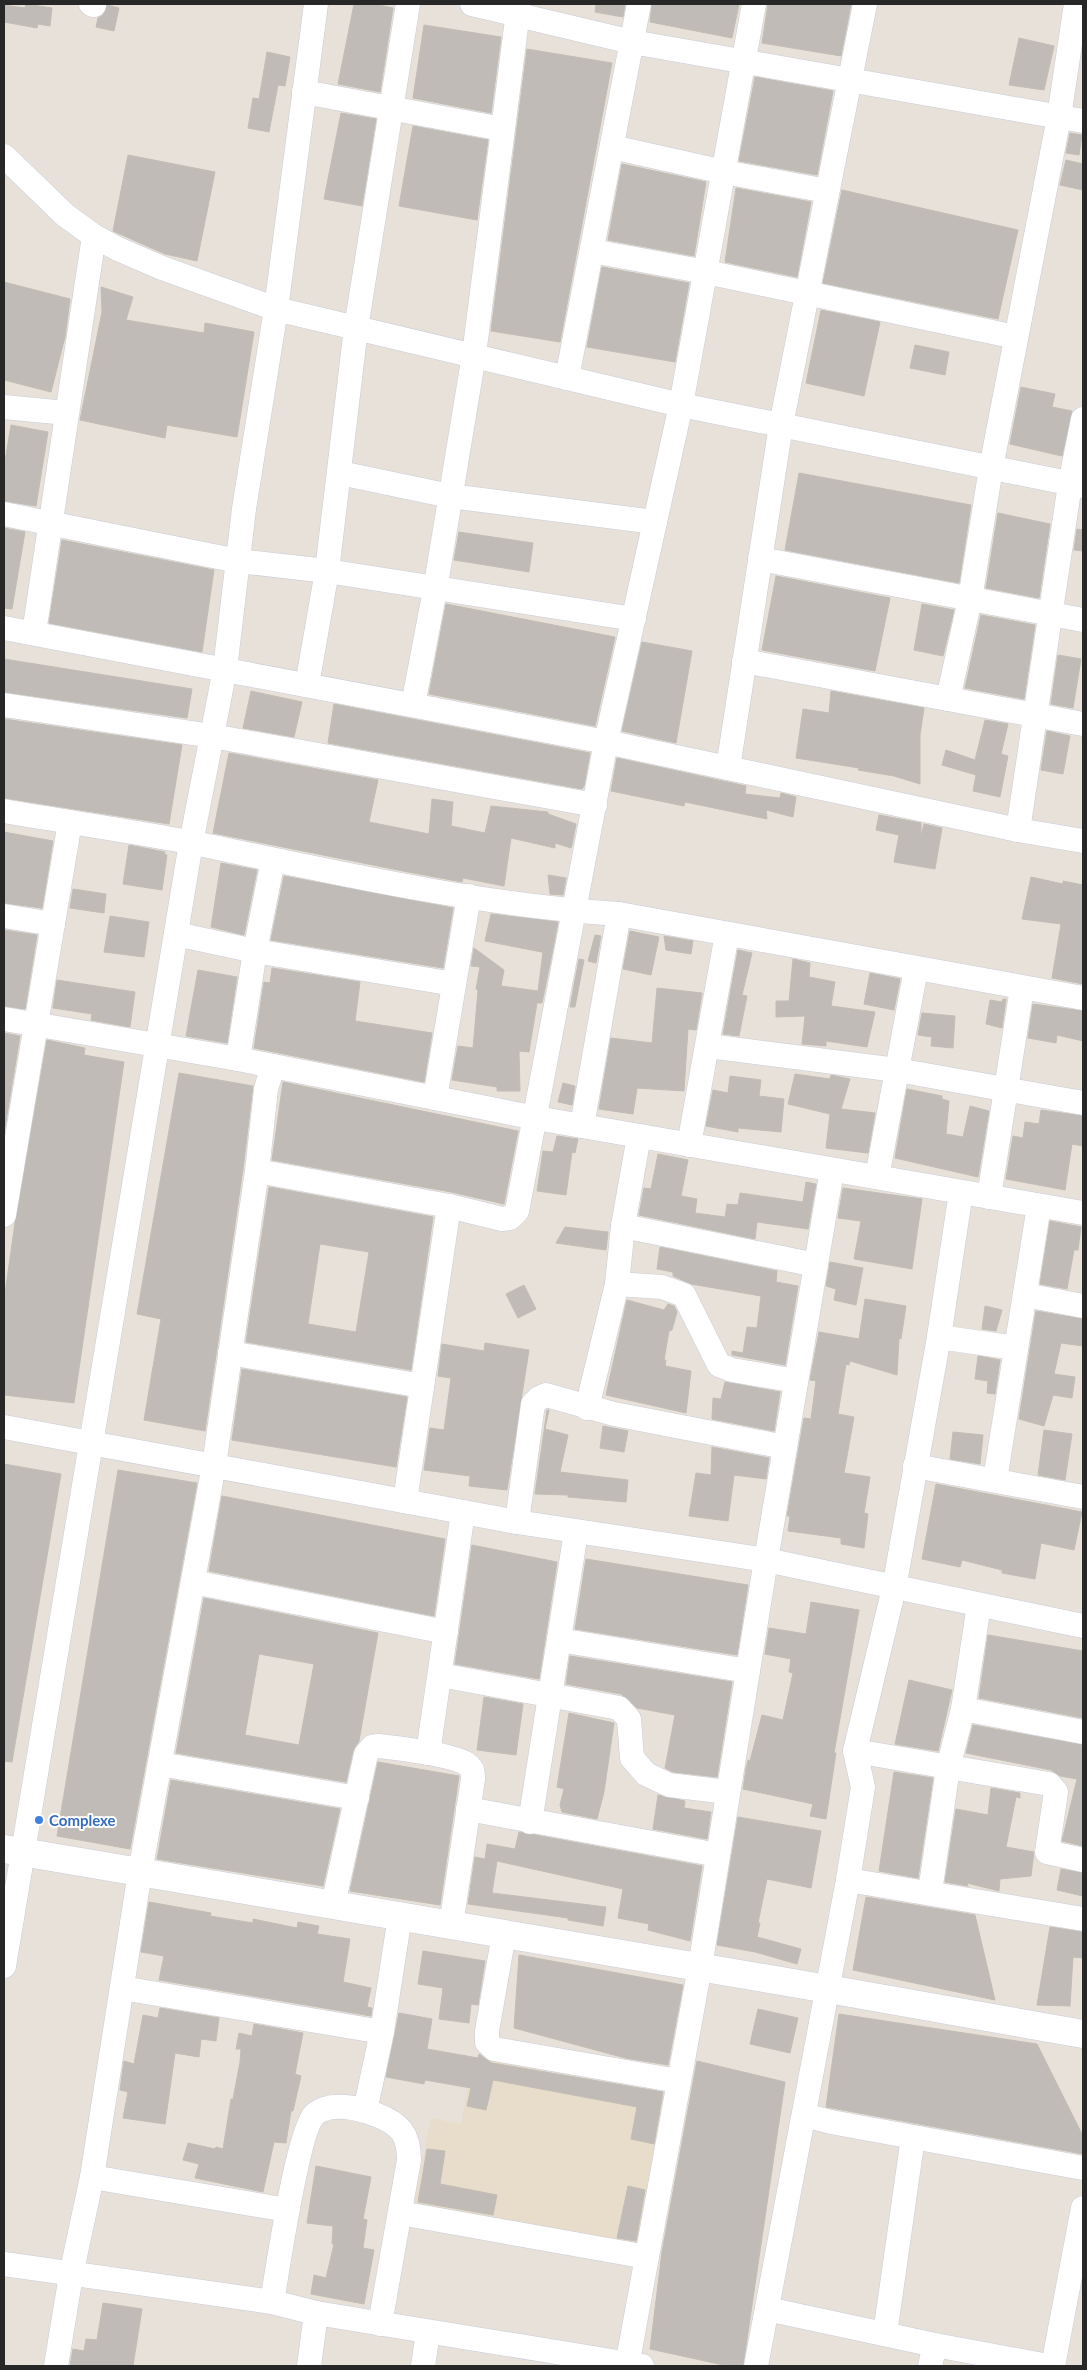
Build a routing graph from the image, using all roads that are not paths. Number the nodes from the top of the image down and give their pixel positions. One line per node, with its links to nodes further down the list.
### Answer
1 (316, 4): 12 (street)
2 (408, 4): 13 (street)
3 (472, 4): 8 (street)
4 (639, 4): 9 (street)
5 (754, 4): 10 (street)
6 (865, 4): 11 (street)
7 (1076, 4): 14 (street)
8 (518, 10): 9 (street); 16 (street)
9 (632, 42): 10 (street); 17 (street)
10 (745, 62): 11 (street); 19 (street)
11 (848, 80): 14 (street); 20 (street)
12 (304, 92): 13 (street); 25 (street)
13 (392, 110): 16 (street); 26 (street)
14 (1059, 117): 15 (street); 27 (street)
15 (1083, 121)
16 (502, 129): 28 (street)
17 (612, 147): 19 (street); 22 (street)
18 (4, 156): 21 (street)
19 (724, 172): 20 (street); 23 (street)
20 (827, 190): 24 (street)
21 (94, 236): 25 (street); 32 (street)
22 (592, 251): 23 (street); 29 (street)
23 (706, 272): 24 (street); 30 (street)
24 (806, 293): 27 (street); 34 (street)
25 (276, 309): 26 (street); 43 (street)
26 (356, 328): 28 (street); 36 (street)
27 (1016, 337): 35 (street)
28 (474, 355): 29 (street); 38 (street)
29 (567, 378): 30 (street)
30 (681, 405): 34 (street); 40 (street)
31 (4, 407): 32 (street)
32 (66, 413): 41 (street)
33 (1083, 419): 37 (street)
34 (781, 425): 35 (street); 42 (street)
35 (991, 468): 37 (street); 46 (street)
36 (340, 473): 38 (street); 44 (street)
37 (1077, 485): 47 (street)
38 (450, 496): 40 (street); 45 (street)
39 (4, 514): 41 (street)
40 (655, 522): 48 (street)
41 (50, 524): 43 (street); 51 (street)
42 (760, 560): 46 (street); 52 (street)
43 (238, 561): 44 (street); 53 (street)
44 (327, 571): 45 (street); 54 (street)
45 (435, 590): 48 (street); 57 (street)
46 (970, 599): 47 (street); 55 (street)
47 (1051, 614): 49 (street); 58 (street)
48 (634, 619): 61 (street)
49 (1083, 620)
50 (4, 628): 51 (street)
51 (34, 633): 53 (street)
52 (744, 661): 55 (street); 62 (street)
53 (225, 669): 54 (street); 60 (street)
54 (307, 685): 57 (street)
55 (948, 699): 58 (street)
56 (4, 704): 60 (street)
57 (413, 705): 61 (street)
58 (1036, 715): 59 (street); 66 (street)
59 (1083, 724)
60 (212, 736): 63 (street); 68 (street)
61 (606, 742): 62 (street); 63 (street)
62 (728, 768): 66 (street)
63 (595, 805): 71 (street)
64 (4, 811): 65 (street)
65 (70, 822): 68 (street); 74 (street)
66 (1018, 830): 67 (street)
67 (1083, 841)
68 (191, 843): 69 (street); 75 (street)
69 (273, 860): 70 (street); 77 (street)
70 (469, 896): 71 (street); 79 (street)
71 (574, 911): 72 (street); 92 (street)
72 (619, 914): 76 (street); 94 (street)
73 (4, 916): 74 (street)
74 (53, 924): 83 (street)
75 (176, 934): 77 (street); 84 (street)
76 (727, 934): 78 (street); 85 (street)
77 (255, 951): 79 (street); 86 (street)
78 (916, 969): 80 (street); 88 (street)
79 (454, 984): 90 (street)
80 (1022, 988): 81 (street); 89 (street)
81 (1083, 998)
82 (4, 1019): 83 (street)
83 (36, 1025): 84 (street); 93 (street)
84 (157, 1045): 86 (street); 118 (street)
85 (708, 1046): 88 (street); 96 (street)
86 (238, 1059): 87 (street)
87 (273, 1066): 90 (street); 98 (street)
88 (897, 1070): 89 (street); 99 (street)
89 (1006, 1091): 91 (street); 101 (street)
90 (435, 1098): 92 (street)
91 (1083, 1103)
92 (536, 1118): 94 (street); 102 (street)
93 (12, 1119): 105 (street)
94 (582, 1126): 95 (street)
95 (639, 1136): 96 (street); 106 (street)
96 (689, 1145): 97 (street)
97 (832, 1170): 99 (street); 107 (street)
98 (257, 1171): 102 (street); 113 (street)
99 (877, 1178): 100 (street)
100 (962, 1192): 101 (street); 111 (street)
101 (989, 1197): 103 (street)
102 (449, 1206): 115 (street)
103 (1038, 1206): 104 (street); 109 (street)
104 (1083, 1214)
105 (4, 1215)
106 (623, 1226): 107 (street); 108 (street)
107 (816, 1265): 114 (street)
108 (617, 1284): 114 (street); 116 (street)
109 (1025, 1295): 110 (street); 112 (street)
110 (1083, 1306)
111 (939, 1337): 112 (street); 121 (street)
112 (1016, 1348): 122 (street)
113 (230, 1353): 115 (street); 120 (street)
114 (796, 1381): 119 (street)
115 (422, 1386): 124 (street)
116 (587, 1408): 119 (street); 126 (street)
117 (4, 1427): 118 (street)
118 (93, 1442): 120 (street); 148 (street)
119 (785, 1447): 128 (street)
120 (214, 1465): 124 (street); 129 (street)
121 (915, 1466): 122 (street); 130 (street)
122 (995, 1480): 123 (street)
123 (1083, 1497)
124 (404, 1501): 125 (street)
125 (463, 1512): 126 (street); 133 (street)
126 (517, 1522): 127 (street)
127 (576, 1532): 128 (street); 134 (street)
128 (766, 1560): 130 (street); 135 (street)
129 (193, 1582): 133 (street); 142 (street)
130 (894, 1588): 131 (street); 140 (street)
131 (979, 1605): 132 (street); 138 (street)
132 (1083, 1626)
133 (446, 1632): 136 (street)
134 (559, 1640): 135 (street); 137 (street)
135 (748, 1671): 144 (street)
136 (440, 1675): 137 (street); 141 (street)
137 (550, 1697): 144 (street); 147 (street)
138 (963, 1709): 139 (street); 143 (street)
139 (1083, 1732)
140 (855, 1751): 143 (street); 152 (street)
141 (428, 1753): 145 (street); 146 (street)
142 (160, 1764): 145 (street); 151 (street)
143 (948, 1768): 150 (street); 153 (street)
144 (728, 1792): 149 (street)
145 (357, 1798): 154 (street)
146 (468, 1809): 147 (street); 157 (street)
147 (530, 1822): 149 (street)
148 (14, 1850): 151 (street); 159 (street)
149 (718, 1856): 160 (street)
150 (1083, 1860)
151 (140, 1872): 154 (street); 161 (street)
152 (848, 1880): 153 (street); 162 (street)
153 (930, 1892): 156 (street)
154 (333, 1905): 155 (street)
155 (400, 1916): 157 (street); 163 (street)
156 (1083, 1919)
157 (451, 1925): 158 (street)
158 (504, 1934): 160 (street); 165 (street)
159 (4, 1966)
160 (700, 1967): 162 (street); 165 (street)
161 (122, 1988): 163 (street); 170 (street)
162 (828, 1989): 164 (street); 167 (street)
163 (382, 2032): 166 (street)
164 (1083, 2034)
165 (678, 2081): 174 (street)
166 (366, 2111): 172 (street); 173 (street)
167 (804, 2115): 168 (street); 178 (street)
168 (913, 2137): 169 (street); 182 (street)
169 (1083, 2168)
170 (92, 2177): 172 (street); 176 (street)
171 (1083, 2208): 191 (street)
172 (287, 2210): 177 (street)
173 (400, 2213): 174 (street); 180 (street)
174 (647, 2257): 185 (street)
175 (4, 2264): 176 (street)
176 (71, 2275): 177 (street); 186 (street)
177 (272, 2302): 179 (street)
178 (767, 2309): 182 (street); 189 (street)
179 (316, 2313): 180 (street); 187 (street)
180 (380, 2324): 181 (street)
181 (428, 2332): 185 (street); 188 (street)
182 (884, 2334): 183 (street)
183 (933, 2356): 184 (street)
184 (1007, 2363): 190 (street)
185 (632, 2365)
186 (56, 2366)
187 (309, 2366)
188 (423, 2366)
189 (756, 2366)
190 (1048, 2366)
191 (1053, 2366)

